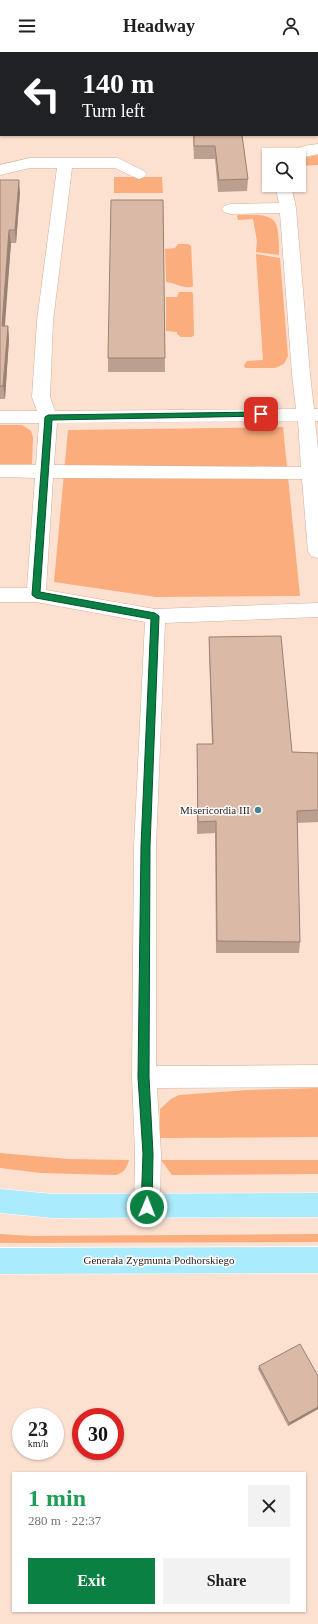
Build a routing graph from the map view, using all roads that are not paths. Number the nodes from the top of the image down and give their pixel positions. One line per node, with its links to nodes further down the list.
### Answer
1 (318, 149): 2 (street)
2 (306, 151)
3 (65, 163): 4 (street); 5 (street); 11 (street)
4 (0, 170)
5 (138, 174)
6 (285, 192): 7 (street)
7 (288, 208): 8 (street); 9 (street)
8 (230, 209)
9 (312, 415): 11 (street); 14 (street)
10 (0, 417): 11 (street)
11 (48, 417): 12 (street)
12 (46, 470): 13 (street); 14 (street); 17 (street)
13 (0, 471)
14 (312, 473): 15 (street)
15 (318, 551)
16 (0, 595): 17 (street)
17 (36, 595): 19 (street)
18 (318, 610): 19 (street)
19 (155, 616): 21 (street)
20 (318, 1076): 21 (street)
21 (144, 1077): 24 (street)
22 (0, 1201): 24 (main road)
23 (318, 1205): 24 (main road)
24 (147, 1207)
25 (318, 1260): 26 (main road, Generała Zygmunta Podhorskiego)
26 (0, 1261)

